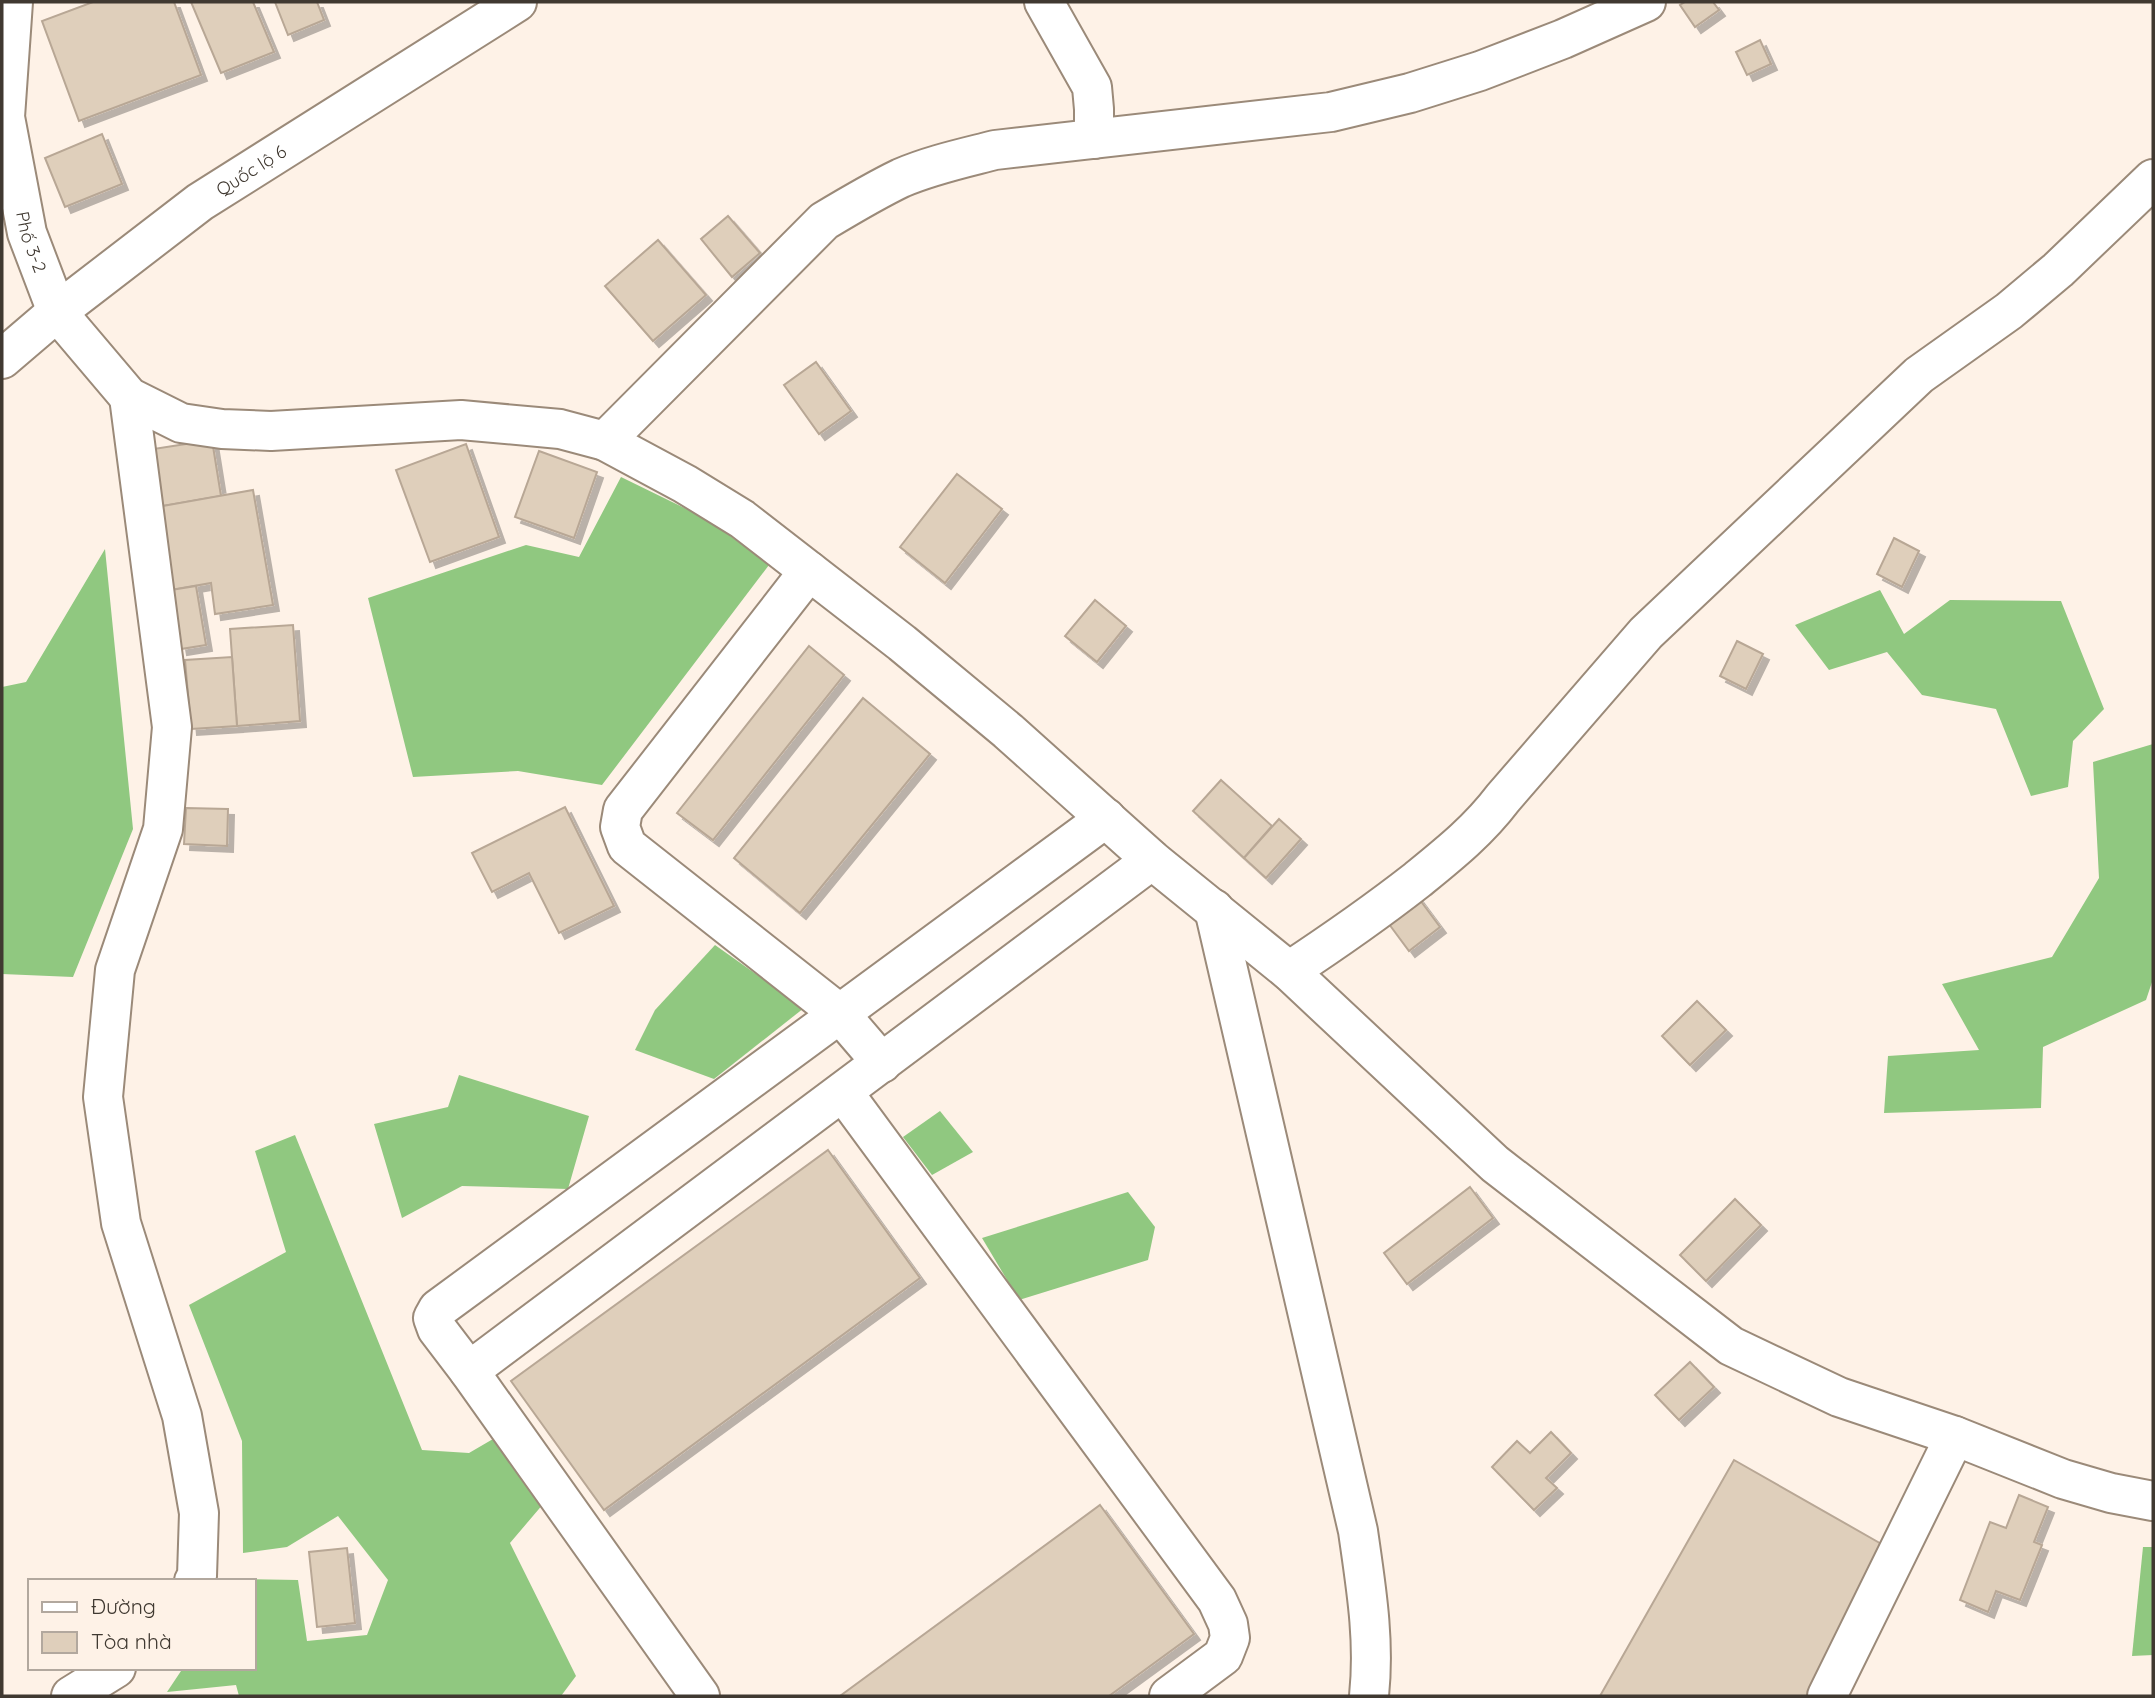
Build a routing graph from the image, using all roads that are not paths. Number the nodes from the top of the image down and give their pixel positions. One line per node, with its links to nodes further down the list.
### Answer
1 (517, 2): 7 (main road, Quốc lộ 6)
2 (1044, 2): 5 (main road)
3 (1646, 2): 5 (main road)
4 (9, 3): 7 (main road, Phố 3-2)
5 (1094, 139): 10 (main road)
6 (2153, 179): 15 (main road)
7 (57, 312): 8 (main road, Quốc lộ 6); 9 (main road, Phố 3-2)
8 (2, 359)
9 (130, 397): 10 (main road); 22 (main road)
10 (605, 441): 11 (main road)
11 (809, 571): 12 (main road); 16 (main road)
12 (1106, 818): 13 (main road); 16 (main road)
13 (1152, 860): 14 (main road); 17 (main road)
14 (1214, 909): 15 (main road); 27 (main road)
15 (1289, 971): 20 (main road)
16 (840, 1014): 17 (main road); 19 (main road)
17 (882, 1063): 18 (main road)
18 (843, 1092): 19 (main road); 26 (main road)
19 (469, 1371): 25 (main road)
20 (1955, 1436): 21 (main road); 28 (main road)
21 (2153, 1501)
22 (195, 1579)
23 (113, 1670): 24 (main road)
24 (71, 1696)
25 (700, 1696)
26 (1169, 1696)
27 (1369, 1696)
28 (1828, 1696)

